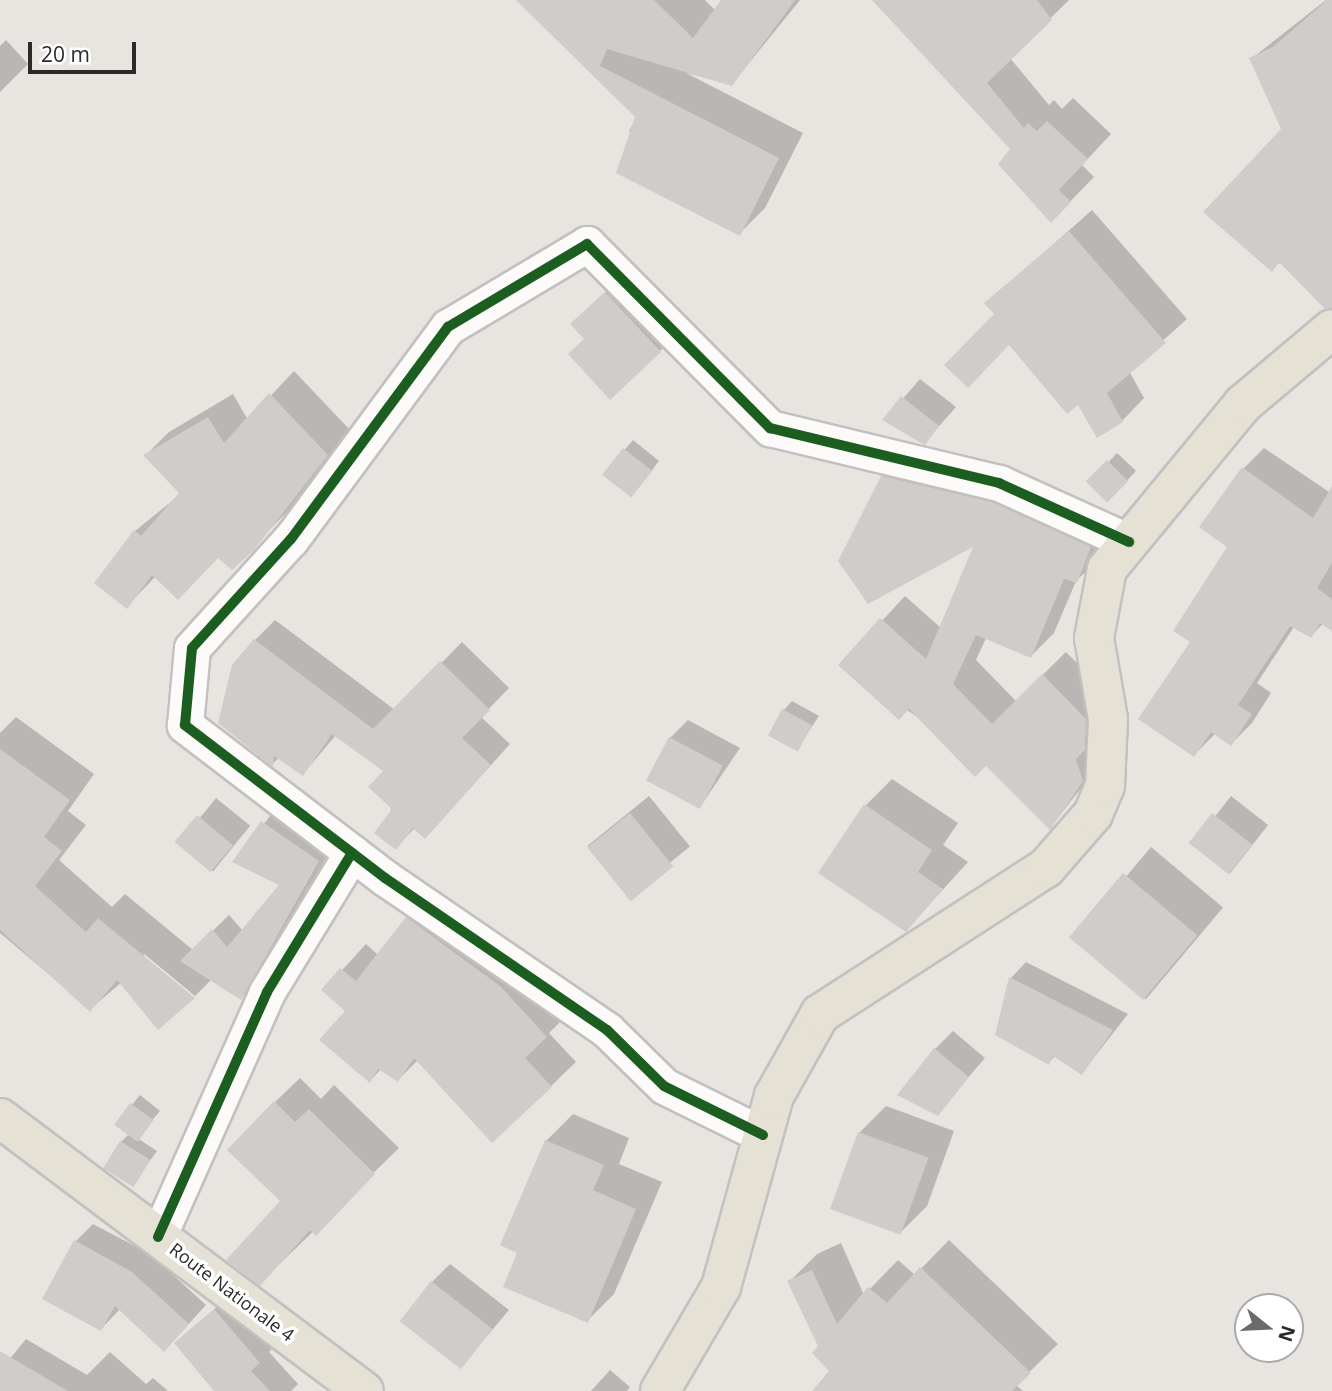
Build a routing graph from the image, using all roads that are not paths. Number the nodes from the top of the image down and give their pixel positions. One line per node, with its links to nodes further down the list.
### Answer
1 (1332, 329): 2 (main road)
2 (1129, 542): 3 (street); 5 (main road)
3 (352, 853): 5 (street); 6 (street)
4 (0, 1118): 6 (main road, Route Nationale 4)
5 (763, 1135): 8 (main road)
6 (158, 1237): 7 (main road, Route Nationale 4)
7 (364, 1391)
8 (660, 1391)

